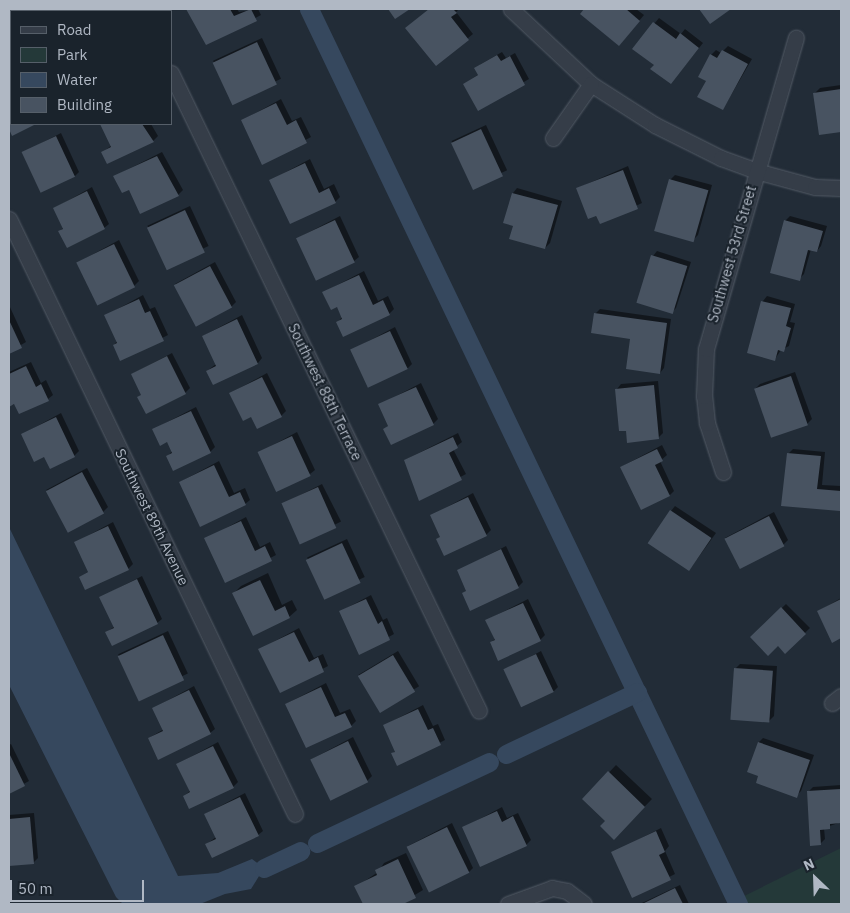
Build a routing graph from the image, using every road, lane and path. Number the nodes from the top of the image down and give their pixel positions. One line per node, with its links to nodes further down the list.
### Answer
1 (511, 9): 4 (street)
2 (796, 38): 6 (street, Southwest 53rd Street)
3 (172, 75): 10 (street, Southwest 88th Terrace)
4 (591, 84): 5 (street); 6 (street)
5 (552, 138)
6 (756, 171): 7 (street); 9 (street, Southwest 53rd Street)
7 (841, 188)
8 (9, 219): 11 (street, Southwest 89th Avenue)
9 (723, 472)
10 (479, 712)
11 (295, 814)
12 (508, 904): 13 (street)
13 (584, 904)

